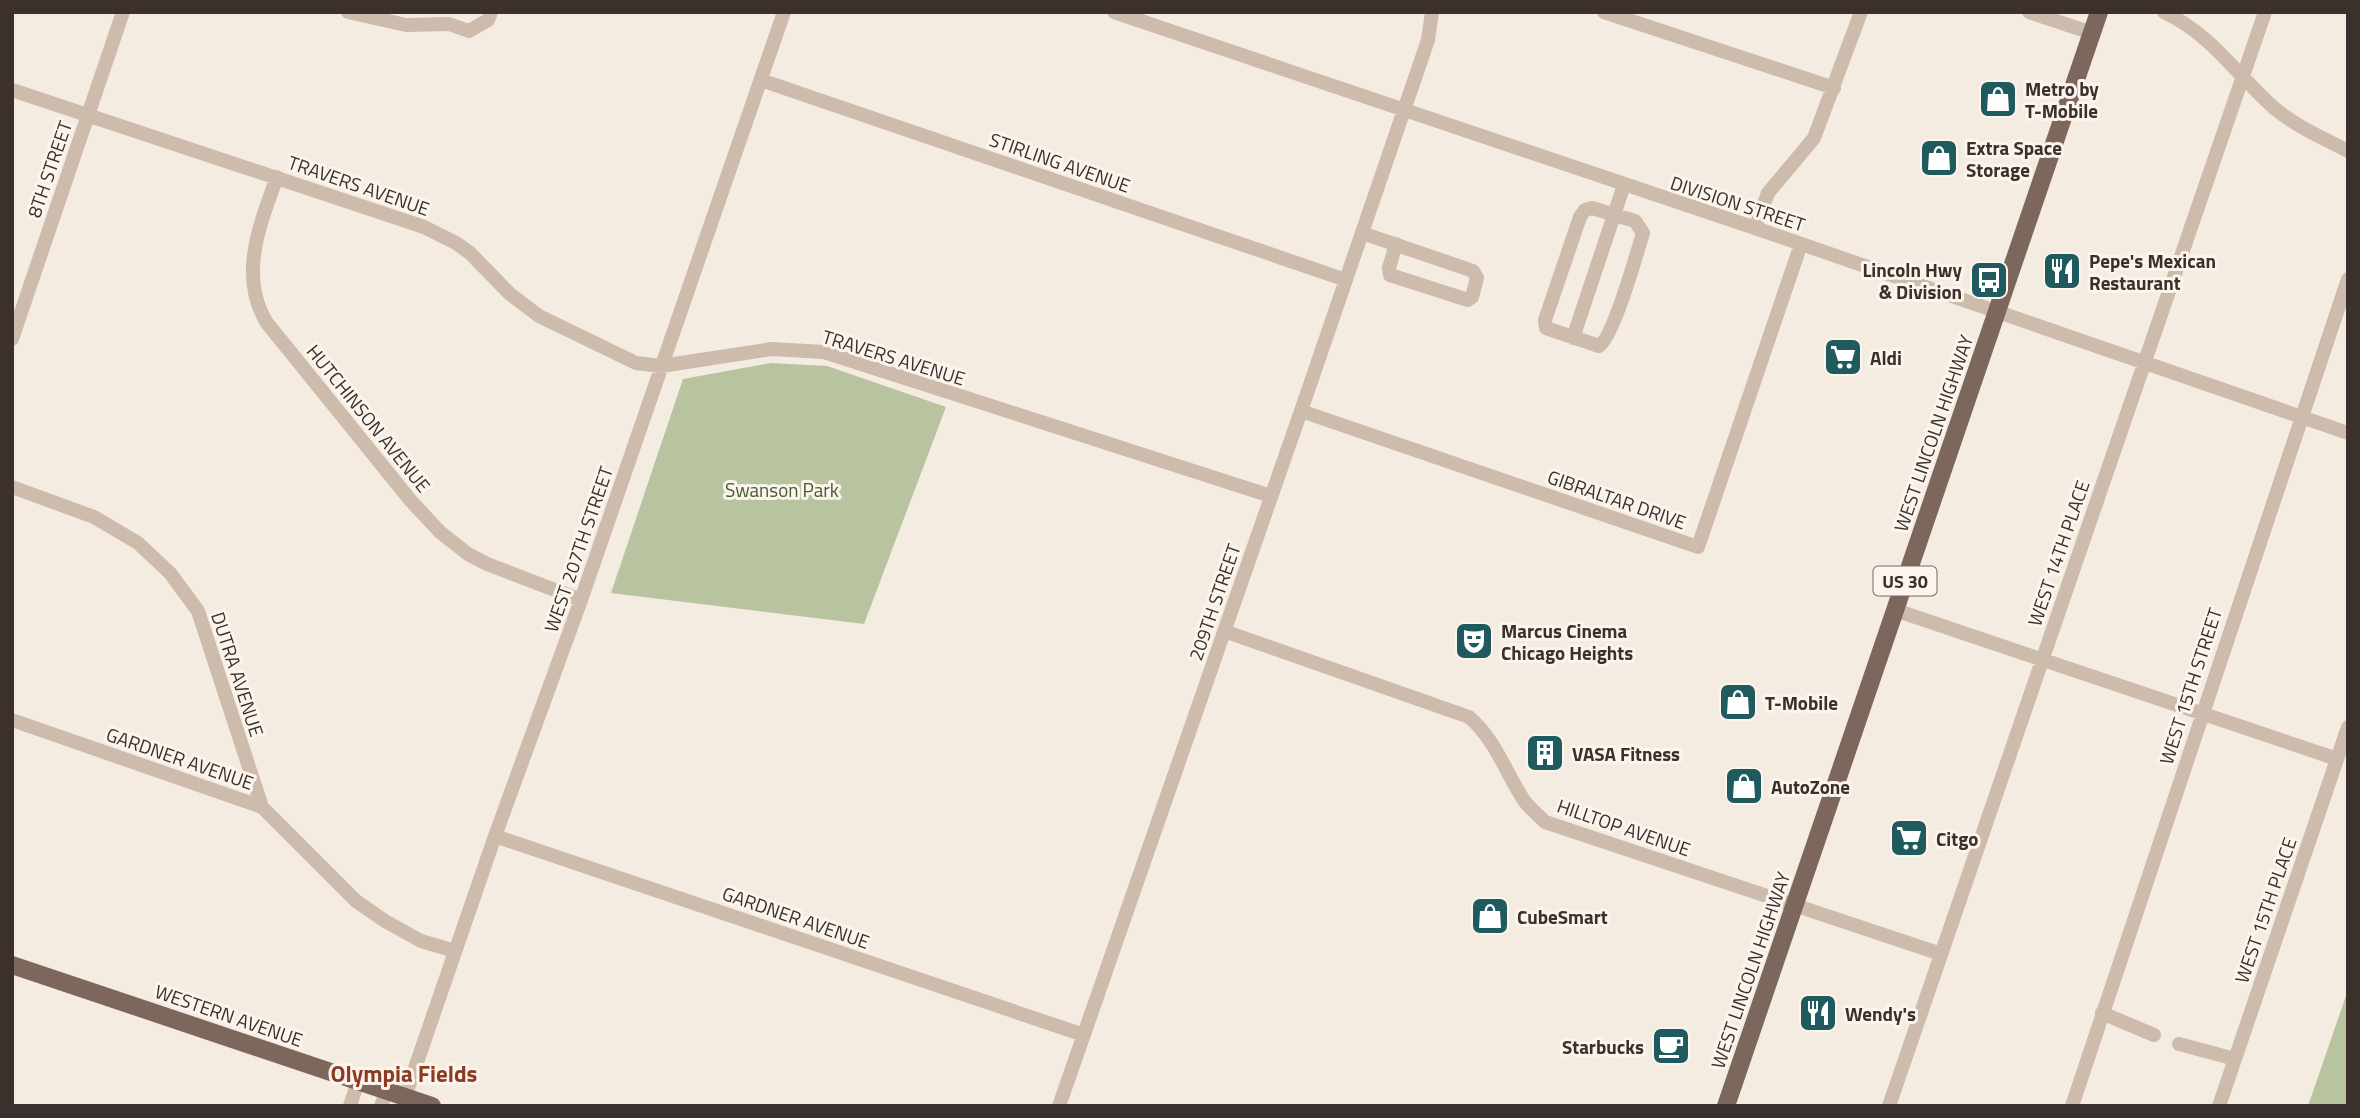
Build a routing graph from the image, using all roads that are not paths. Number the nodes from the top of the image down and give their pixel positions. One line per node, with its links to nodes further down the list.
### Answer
1 (123, 12): 19 (street, 8TH STREET)
2 (348, 12): 3 (street)
3 (491, 12)
4 (1114, 12): 18 (street, DIVISION STREET)
5 (1432, 12): 18 (street, 209TH STREET)
6 (1604, 12): 16 (street)
7 (1861, 12): 16 (street)
8 (2029, 12): 13 (street)
9 (2099, 12): 13 (main road, WEST LINCOLN HIGHWAY / US 30)
10 (2164, 12): 14 (street)
11 (2265, 12): 14 (street, WEST 14TH PLACE)
12 (778, 14): 15 (street, WEST 207TH STREET)
13 (2092, 33): 30 (main road, WEST LINCOLN HIGHWAY / US 30)
14 (2244, 76): 20 (street); 33 (street, WEST 14TH PLACE)
15 (761, 80): 29 (street, STIRLING AVENUE); 34 (street, WEST 207TH STREET)
16 (1834, 88): 24 (street)
17 (12, 90): 19 (street, TRAVERS AVENUE)
18 (1404, 111): 22 (street, DIVISION STREET); 25 (street, 209TH STREET)
19 (88, 114): 21 (street, TRAVERS AVENUE); 32 (street, 8TH STREET)
20 (2348, 150)
21 (276, 177): 34 (street, TRAVERS AVENUE); 40 (street, HUTCHINSON AVENUE)
22 (1624, 185): 23 (street); 24 (street, DIVISION STREET)
23 (1615, 215): 31 (street); 31 (street); 31 (street)
24 (1755, 228): 27 (street, DIVISION STREET)
25 (1362, 233): 26 (street); 29 (street, 209TH STREET)
26 (1396, 244): 26 (street)
27 (1801, 244): 30 (street, DIVISION STREET); 35 (street, GIBRALTAR DRIVE)
28 (2348, 279): 36 (street, WEST 15TH STREET)
29 (1346, 280): 35 (street, 209TH STREET)
30 (1997, 311): 33 (street, DIVISION STREET); 41 (main road, WEST LINCOLN HIGHWAY / US 30)
31 (1573, 338)
32 (12, 339)
33 (2144, 363): 36 (street, DIVISION STREET); 43 (street, WEST 14TH PLACE)
34 (662, 366): 39 (street, TRAVERS AVENUE); 40 (street, WEST 207TH STREET)
35 (1301, 411): 39 (street, 209TH STREET)
36 (2301, 416): 37 (street, DIVISION STREET); 44 (street, WEST 15TH STREET)
37 (2348, 433)
38 (12, 487): 48 (street, DUTRA AVENUE)
39 (1271, 496): 42 (street, 209TH STREET)
40 (581, 600): 49 (street, WEST 207TH STREET)
41 (1895, 610): 43 (street); 50 (main road, WEST LINCOLN HIGHWAY / US 30)
42 (1224, 631): 50 (street, HILLTOP AVENUE); 55 (street, 209TH STREET)
43 (2042, 660): 44 (street); 52 (street, WEST 14TH PLACE)
44 (2201, 714): 47 (street); 54 (street, WEST 15TH STREET)
45 (12, 720): 48 (street, GARDNER AVENUE)
46 (2348, 727): 47 (street, WEST 15TH PLACE)
47 (2337, 759): 58 (street, WEST 15TH PLACE)
48 (262, 807): 51 (street, GARDNER AVENUE)
49 (495, 836): 51 (street, WEST 207TH STREET); 55 (street, GARDNER AVENUE)
50 (1794, 905): 52 (street, HILLTOP AVENUE); 65 (main road, WEST LINCOLN HIGHWAY / US 30)
51 (456, 951): 60 (street, WEST 207TH STREET)
52 (1941, 954): 66 (street, WEST 14TH PLACE)
53 (12, 965): 59 (main road, WESTERN AVENUE)
54 (2102, 1013): 56 (street); 67 (street, WEST 15TH STREET)
55 (1083, 1035): 64 (street, 209TH STREET)
56 (2154, 1035)
57 (2179, 1044): 58 (street)
58 (2235, 1059): 68 (street, WEST 15TH PLACE)
59 (358, 1081): 61 (main road, WESTERN AVENUE); 62 (street)
60 (405, 1097): 61 (main road, WESTERN AVENUE); 63 (main road, WESTERN AVENUE)
61 (384, 1098)
62 (350, 1106)
63 (432, 1106)
64 (1059, 1106)
65 (1726, 1106)
66 (1888, 1106)
67 (2072, 1106)
68 (2219, 1106)

